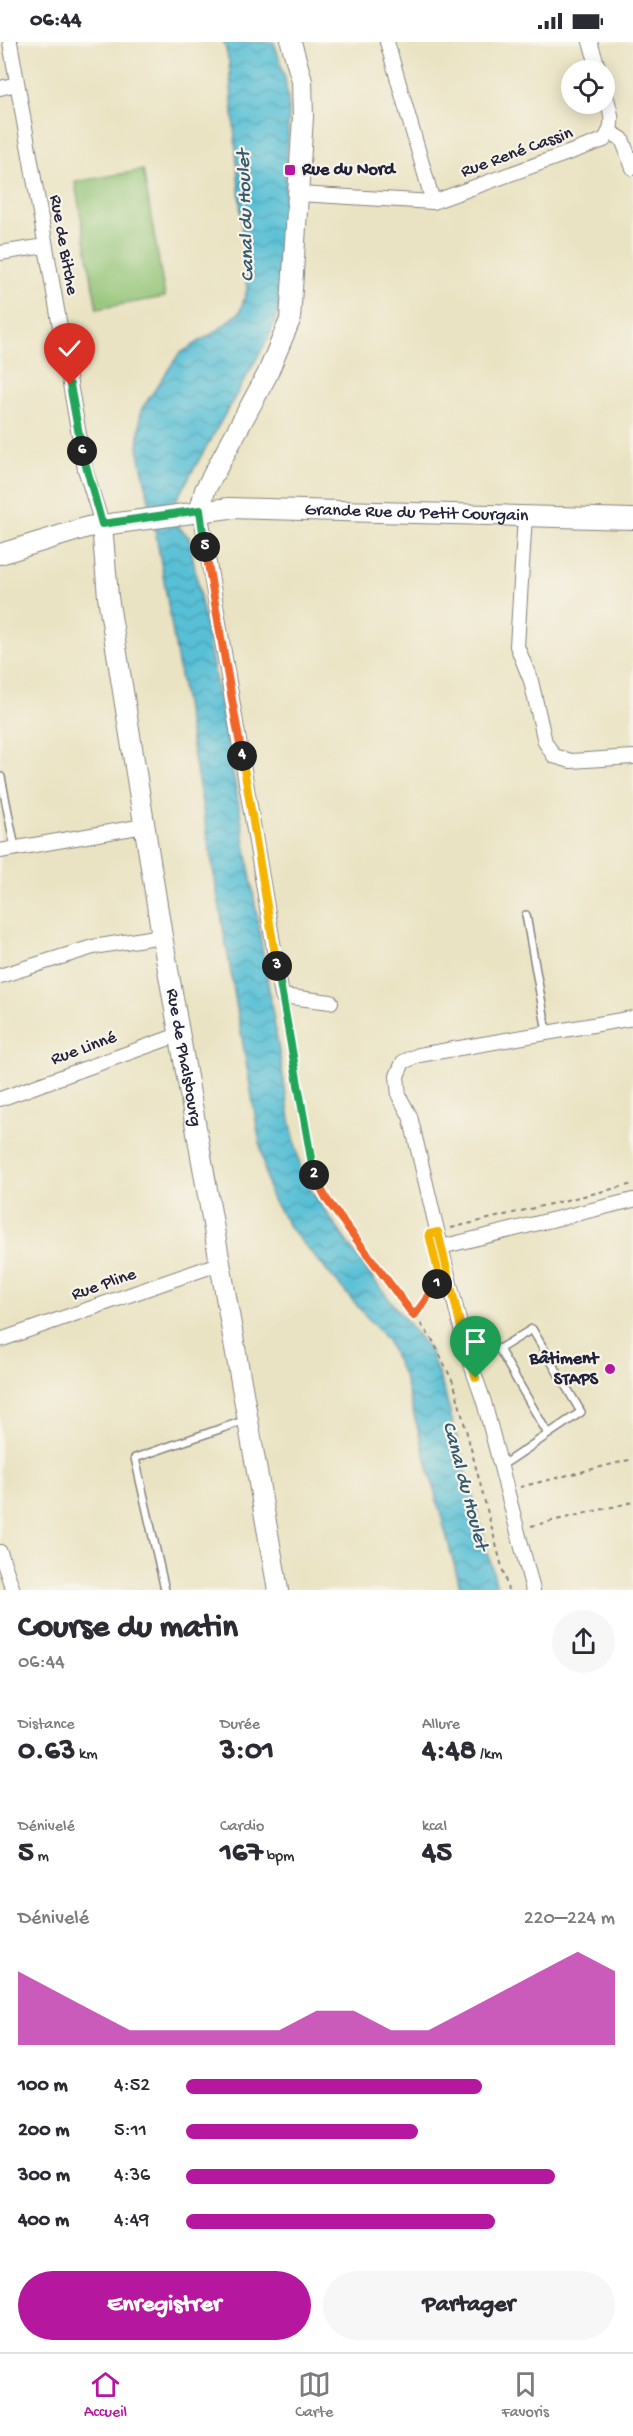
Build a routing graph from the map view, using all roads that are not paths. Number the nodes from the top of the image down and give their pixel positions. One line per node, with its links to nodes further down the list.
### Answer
1 (10, 42): 6 (street, Rue de Bitche)
2 (291, 42): 11 (street)
3 (387, 42): 12 (street)
4 (590, 42): 5 (street)
5 (596, 60)
6 (17, 84): 7 (street); 13 (street, Rue de Bitche)
7 (0, 88)
8 (612, 114): 9 (street)
9 (610, 132): 10 (street); 12 (street, Rue René Cassin)
10 (633, 168)
11 (299, 194): 12 (street); 15 (street)
12 (432, 202)
13 (45, 246): 14 (street); 18 (street, Rue de Bitche)
14 (0, 253)
15 (200, 510): 16 (street, Grande Rue du Petit Courgain); 18 (street, Grande Rue du Petit Courgain); 28 (street)
16 (525, 516): 17 (street, Grande Rue du Petit Courgain); 20 (street)
17 (633, 519)
18 (102, 524): 19 (street, Grande Rue du Petit Courgain); 22 (street, Rue de Phalsbourg)
19 (0, 554)
20 (633, 757)
21 (1, 777): 23 (lane)
22 (144, 826): 23 (street); 26 (street, Rue de Phalsbourg)
23 (15, 848): 24 (street)
24 (0, 851)
25 (526, 915): 30 (lane)
26 (162, 936): 27 (street); 31 (street, Rue de Phalsbourg)
27 (0, 976)
28 (330, 1002)
29 (633, 1018): 30 (street)
30 (547, 1032): 34 (street)
31 (181, 1034): 32 (street, Rue Linné); 35 (street, Rue de Phalsbourg)
32 (0, 1099)
33 (633, 1200): 34 (street)
34 (441, 1247): 39 (street)
35 (221, 1263): 36 (street, Rue Pline); 37 (street, Rue de Phalsbourg)
36 (0, 1340)
37 (248, 1419): 42 (lane); 43 (street, Rue de Phalsbourg)
38 (548, 1434): 38 (lane); 39 (lane)
39 (501, 1465): 44 (street)
40 (0, 1552): 41 (street)
41 (13, 1590)
42 (165, 1590)
43 (278, 1590)
44 (533, 1590)

